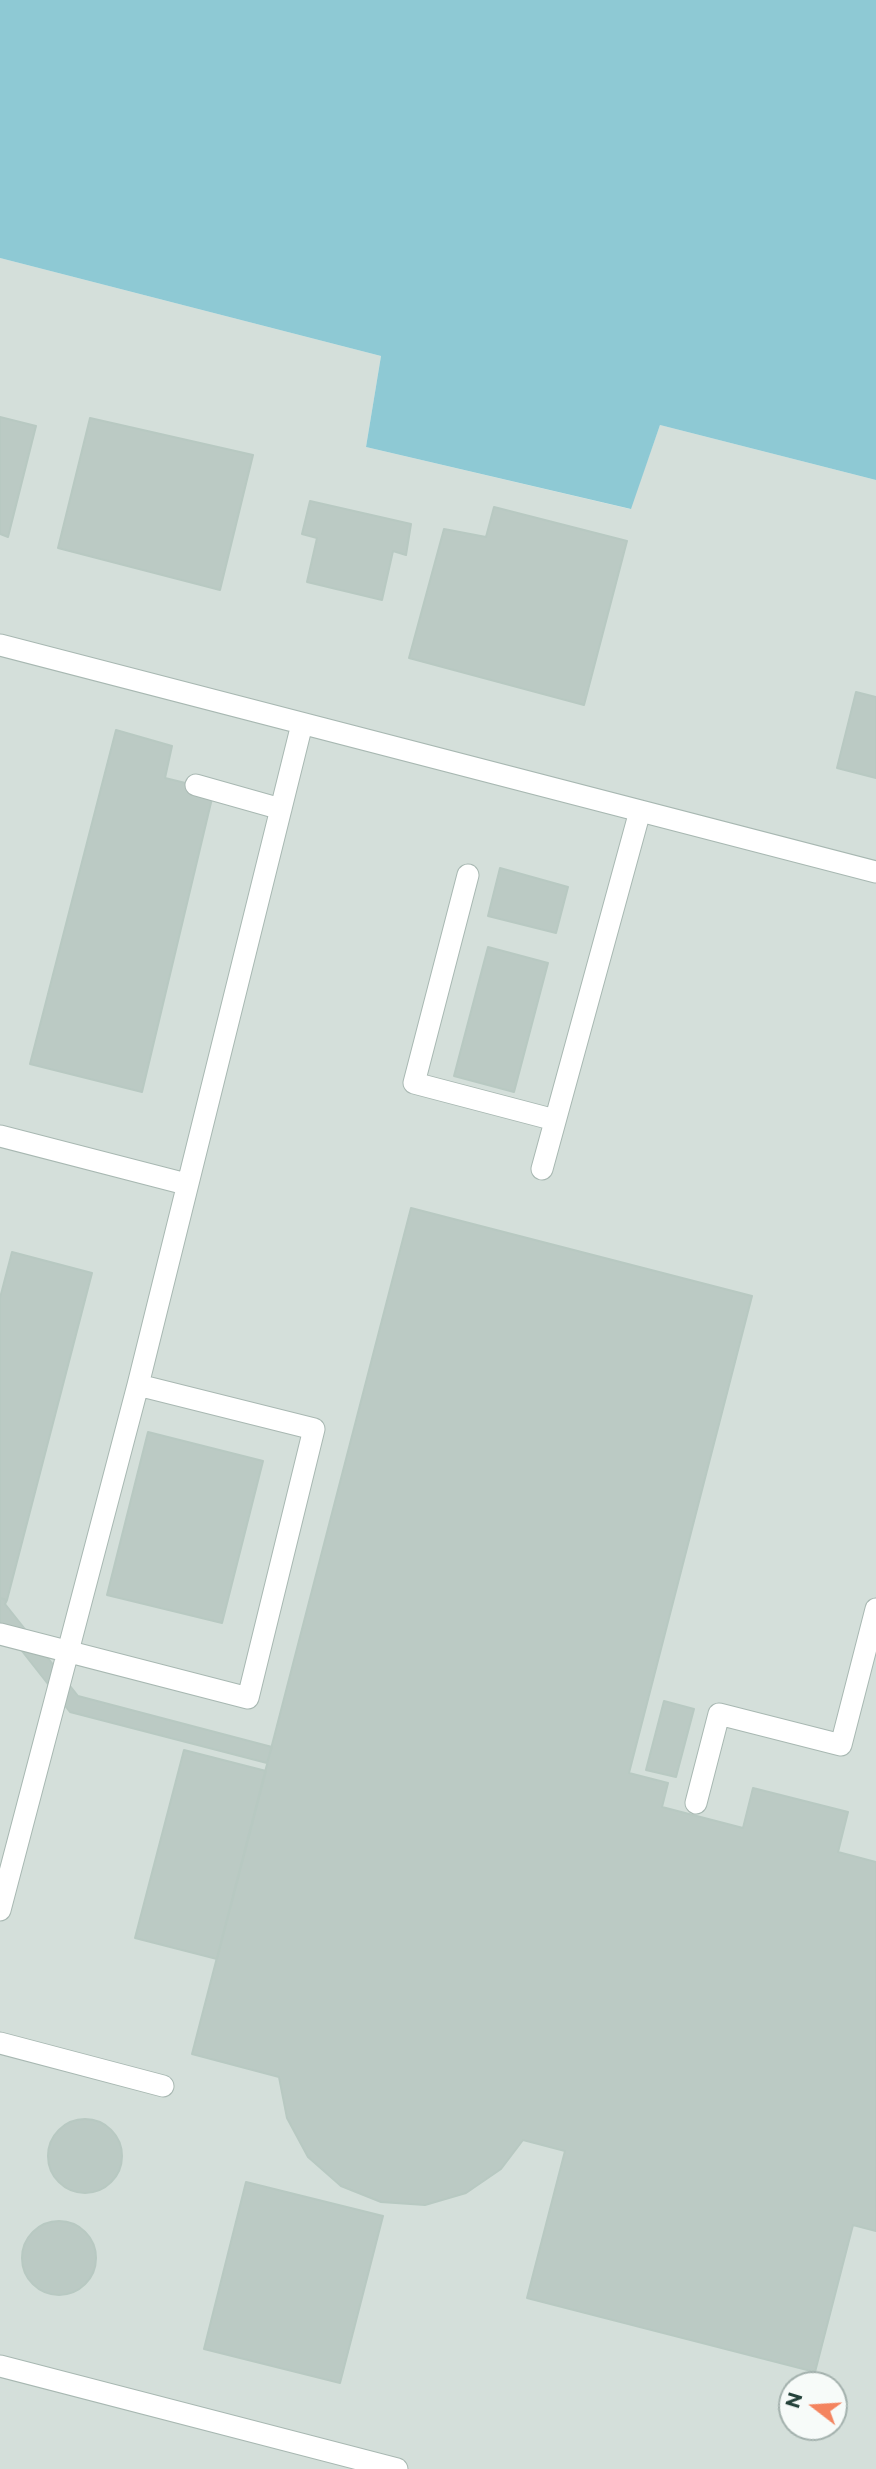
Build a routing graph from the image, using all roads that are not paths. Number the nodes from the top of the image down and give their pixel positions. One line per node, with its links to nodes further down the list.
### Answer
1 (0, 645): 2 (lane)
2 (302, 724): 4 (lane); 5 (lane)
3 (196, 785): 4 (lane)
4 (281, 809): 11 (lane)
5 (640, 811): 6 (lane); 8 (lane)
6 (876, 872)
7 (468, 875): 8 (lane)
8 (555, 1120): 10 (lane)
9 (0, 1136): 11 (lane)
10 (542, 1169)
11 (186, 1184): 12 (lane)
12 (138, 1385): 15 (lane); 15 (lane)
13 (876, 1609): 16 (lane)
14 (0, 1634): 15 (lane)
15 (69, 1651): 17 (lane)
16 (696, 1803)
17 (0, 1910)
18 (0, 2043): 19 (lane)
19 (163, 2086)
20 (0, 2366): 21 (lane)
21 (397, 2469)

